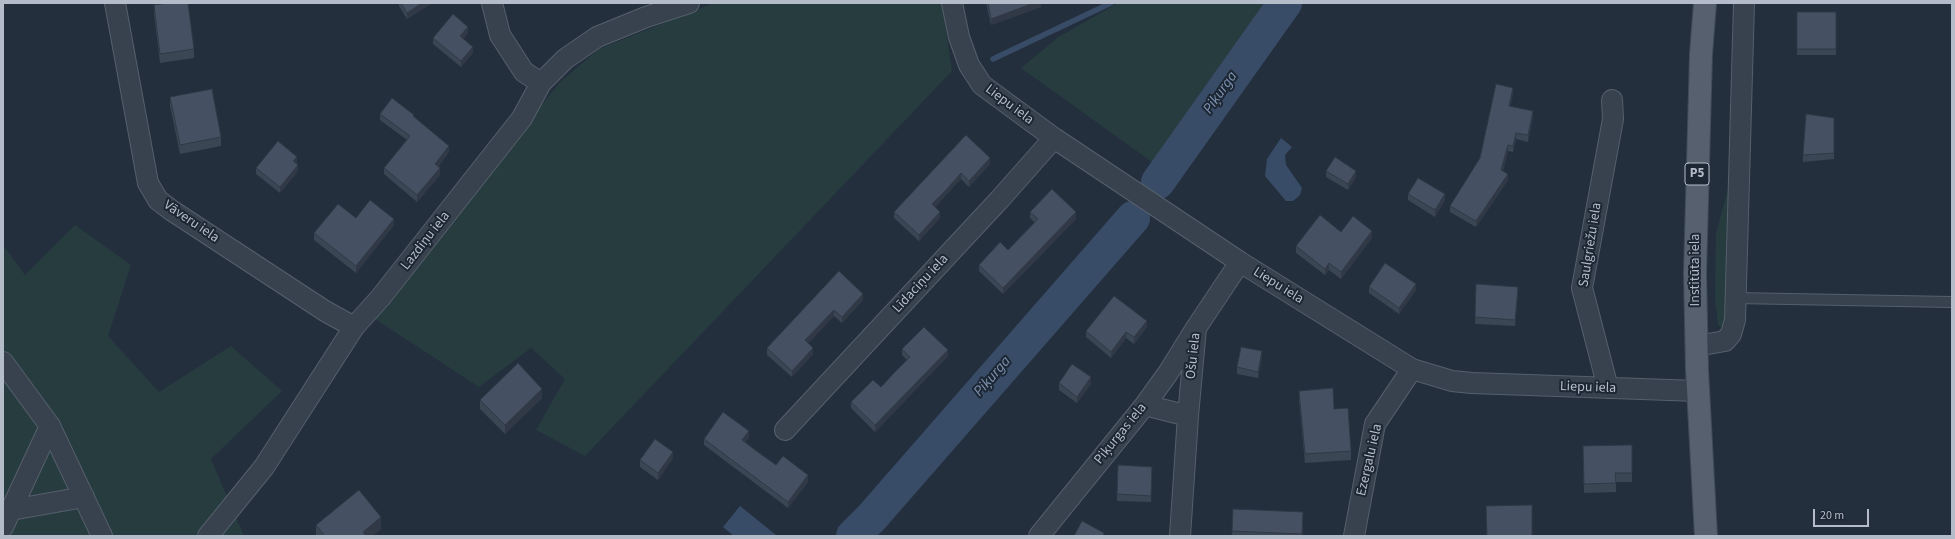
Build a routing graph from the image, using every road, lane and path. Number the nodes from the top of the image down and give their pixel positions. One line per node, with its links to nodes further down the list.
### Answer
1 (115, 3): 13 (street, Vāveru iela)
2 (492, 3): 7 (street)
3 (689, 3): 7 (street, Lazdiņu iela)
4 (952, 3): 9 (street, Liepu iela)
5 (1705, 3): 15 (main road, Institūta iela / P5)
6 (1744, 3): 11 (street)
7 (541, 83): 13 (street, Lazdiņu iela)
8 (1612, 100): 18 (street, Saulgriežu iela)
9 (1054, 138): 10 (street, Liepu iela); 23 (street, Līdaciņu iela)
10 (1240, 262): 14 (street, Ošu iela); 17 (street, Liepu iela)
11 (1735, 298): 12 (lane); 15 (street)
12 (1952, 302)
13 (354, 327): 28 (street, Lazdiņu iela)
14 (1196, 328): 20 (street, Piķurgas iela); 21 (street, Ošu iela)
15 (1697, 346): 19 (main road, Institūta iela / P5)
16 (3, 362): 22 (street)
17 (1412, 369): 18 (street, Liepu iela); 31 (street, Ezergalu iela)
18 (1608, 388): 19 (street, Liepu iela)
19 (1698, 391): 32 (main road, Institūta iela / P5)
20 (1145, 405): 21 (street); 29 (street, Piķurgas iela)
21 (1188, 416): 30 (street, Ošu iela)
22 (50, 426): 24 (street); 25 (street)
23 (786, 430)
24 (84, 497): 25 (street); 27 (street)
25 (11, 510): 26 (street)
26 (3, 528)
27 (102, 536)
28 (208, 536)
29 (1039, 536)
30 (1180, 536)
31 (1354, 536)
32 (1706, 536)

